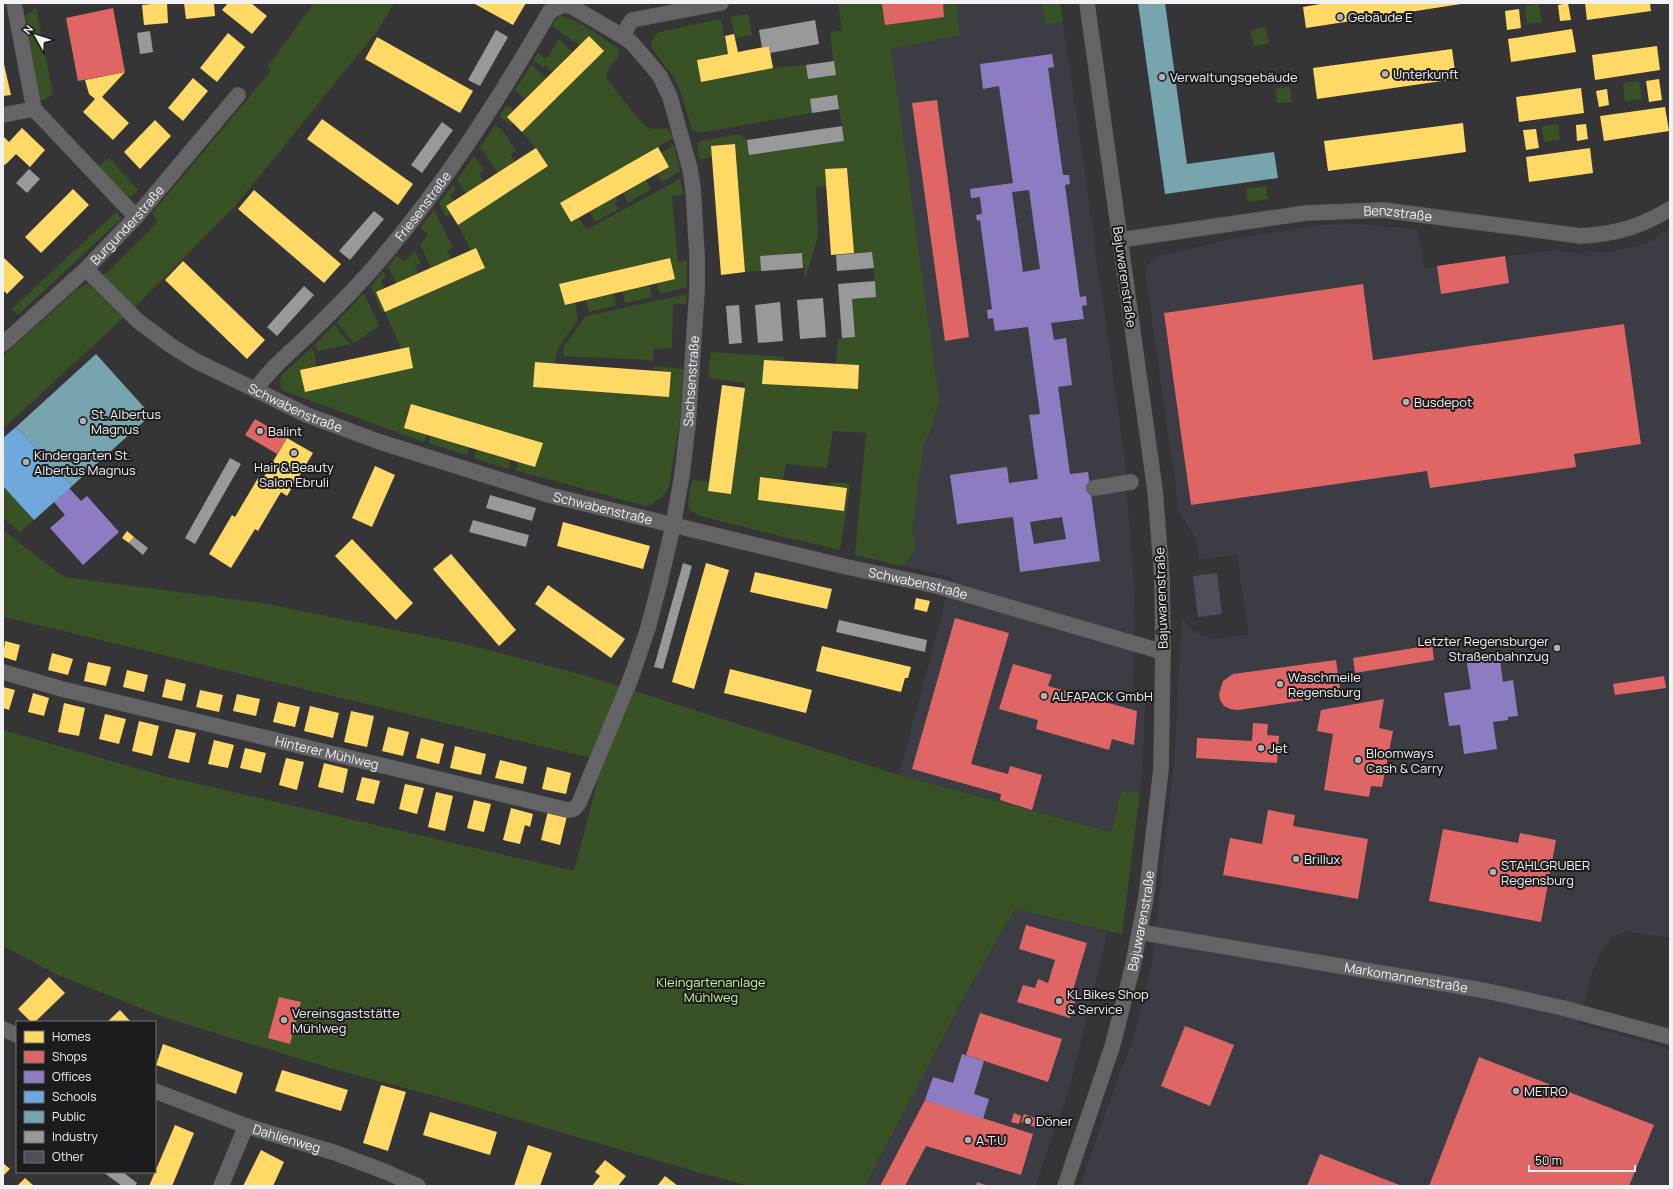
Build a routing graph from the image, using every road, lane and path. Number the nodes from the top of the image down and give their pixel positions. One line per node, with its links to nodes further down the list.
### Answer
1 (721, 3): 5 (street)
2 (1087, 3): 11 (street, Bajuwarenstraße)
3 (18, 4): 7 (street)
4 (563, 5): 5 (street, Sachsenstraße); 14 (street, Friesenstraße)
5 (622, 36): 17 (street, Sachsenstraße)
6 (238, 95): 10 (street, Burgunderstraße)
7 (34, 108): 8 (street); 10 (street)
8 (3, 116)
9 (1670, 209): 11 (street, Benzstraße)
10 (136, 217): 12 (street, Burgunderstraße)
11 (1120, 240): 18 (street, Bajuwarenstraße)
12 (86, 269): 13 (street, Burgunderstraße); 14 (street, Schwabenstraße)
13 (3, 344)
14 (256, 389): 17 (street, Schwabenstraße)
15 (1131, 482): 16 (street)
16 (1094, 488)
17 (673, 526): 18 (street, Schwabenstraße); 20 (street, Sachsenstraße)
18 (1163, 652): 21 (street, Bajuwarenstraße)
19 (3, 672): 20 (street, Hinterer Mühlweg)
20 (608, 735)
21 (1139, 932): 24 (street, Markomannenstraße); 29 (street, Bajuwarenstraße)
22 (3, 1029): 23 (street)
23 (16, 1035)
24 (1670, 1037)
25 (156, 1091): 26 (street, Dahlienweg)
26 (246, 1126): 27 (street); 28 (street, Dahlienweg)
27 (221, 1186)
28 (418, 1186)
29 (1065, 1186)

